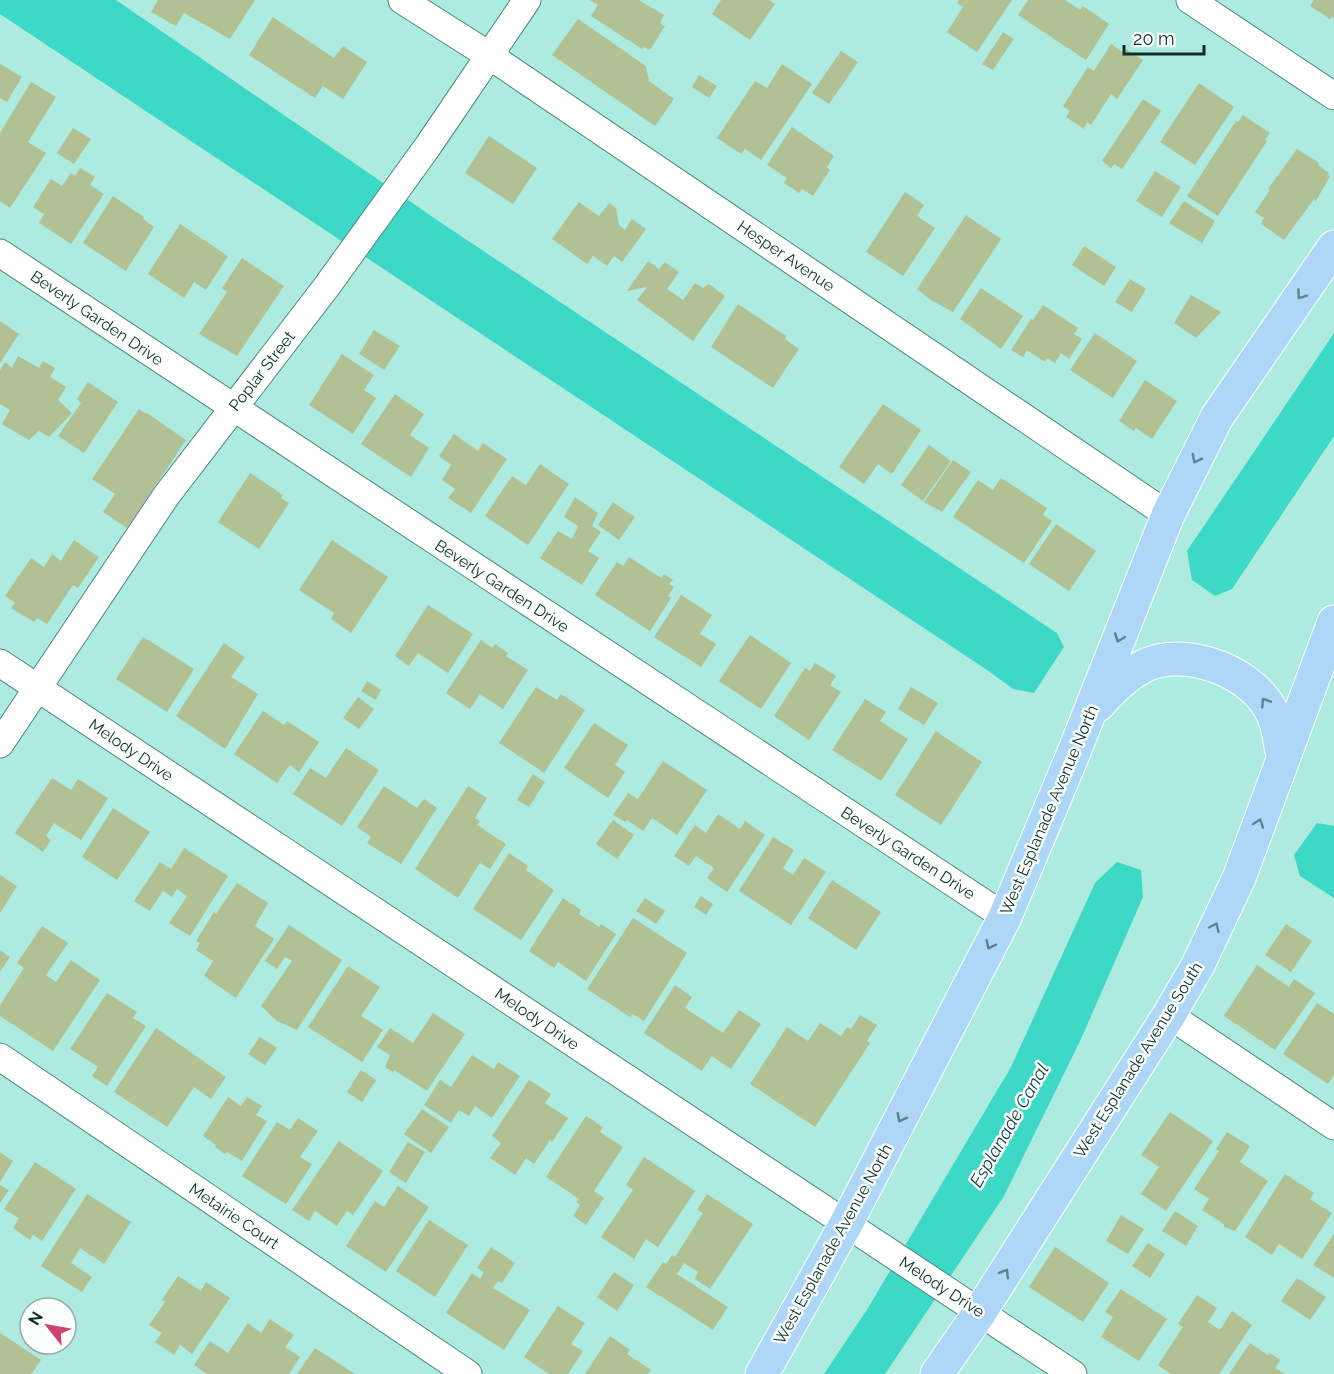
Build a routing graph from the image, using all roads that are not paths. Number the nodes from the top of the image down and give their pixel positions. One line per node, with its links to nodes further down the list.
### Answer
1 (402, 0): 4 (street, Hesper Avenue)
2 (527, 0): 4 (street, Poplar Street)
3 (1190, 0): 5 (street)
4 (490, 56): 8 (street, Poplar Street); 9 (street, Hesper Avenue)
5 (1334, 96)
6 (1334, 247): 9 (main road, West Esplanade Avenue North, one-way to 9)
7 (0, 253): 8 (street, Beverly Garden Drive)
8 (233, 409): 12 (street, Poplar Street); 16 (street, Beverly Garden Drive)
9 (1168, 515): 13 (main road, West Esplanade Avenue North, one-way to 13)
10 (1331, 638): 15 (main road, West Esplanade Avenue South)
11 (0, 663): 12 (street, Melody Drive)
12 (37, 687): 14 (street, Poplar Street); 20 (street, Melody Drive)
13 (1090, 714): 15 (main road, one-way to 13); 16 (main road, West Esplanade Avenue North)
14 (0, 744)
15 (1283, 758): 17 (main road, West Esplanade Avenue South, one-way to 15)
16 (1005, 917): 20 (main road, West Esplanade Avenue North, one-way to 20)
17 (1168, 1016): 19 (street); 21 (main road, West Esplanade Avenue South, one-way to 17)
18 (0, 1057): 22 (street, Metairie Court)
19 (1334, 1126)
20 (846, 1224): 21 (street, Melody Drive); 23 (main road, West Esplanade Avenue North)
21 (971, 1306): 24 (main road, West Esplanade Avenue South); 25 (street, Melody Drive)
22 (468, 1374)
23 (762, 1374)
24 (937, 1374)
25 (1073, 1374)

